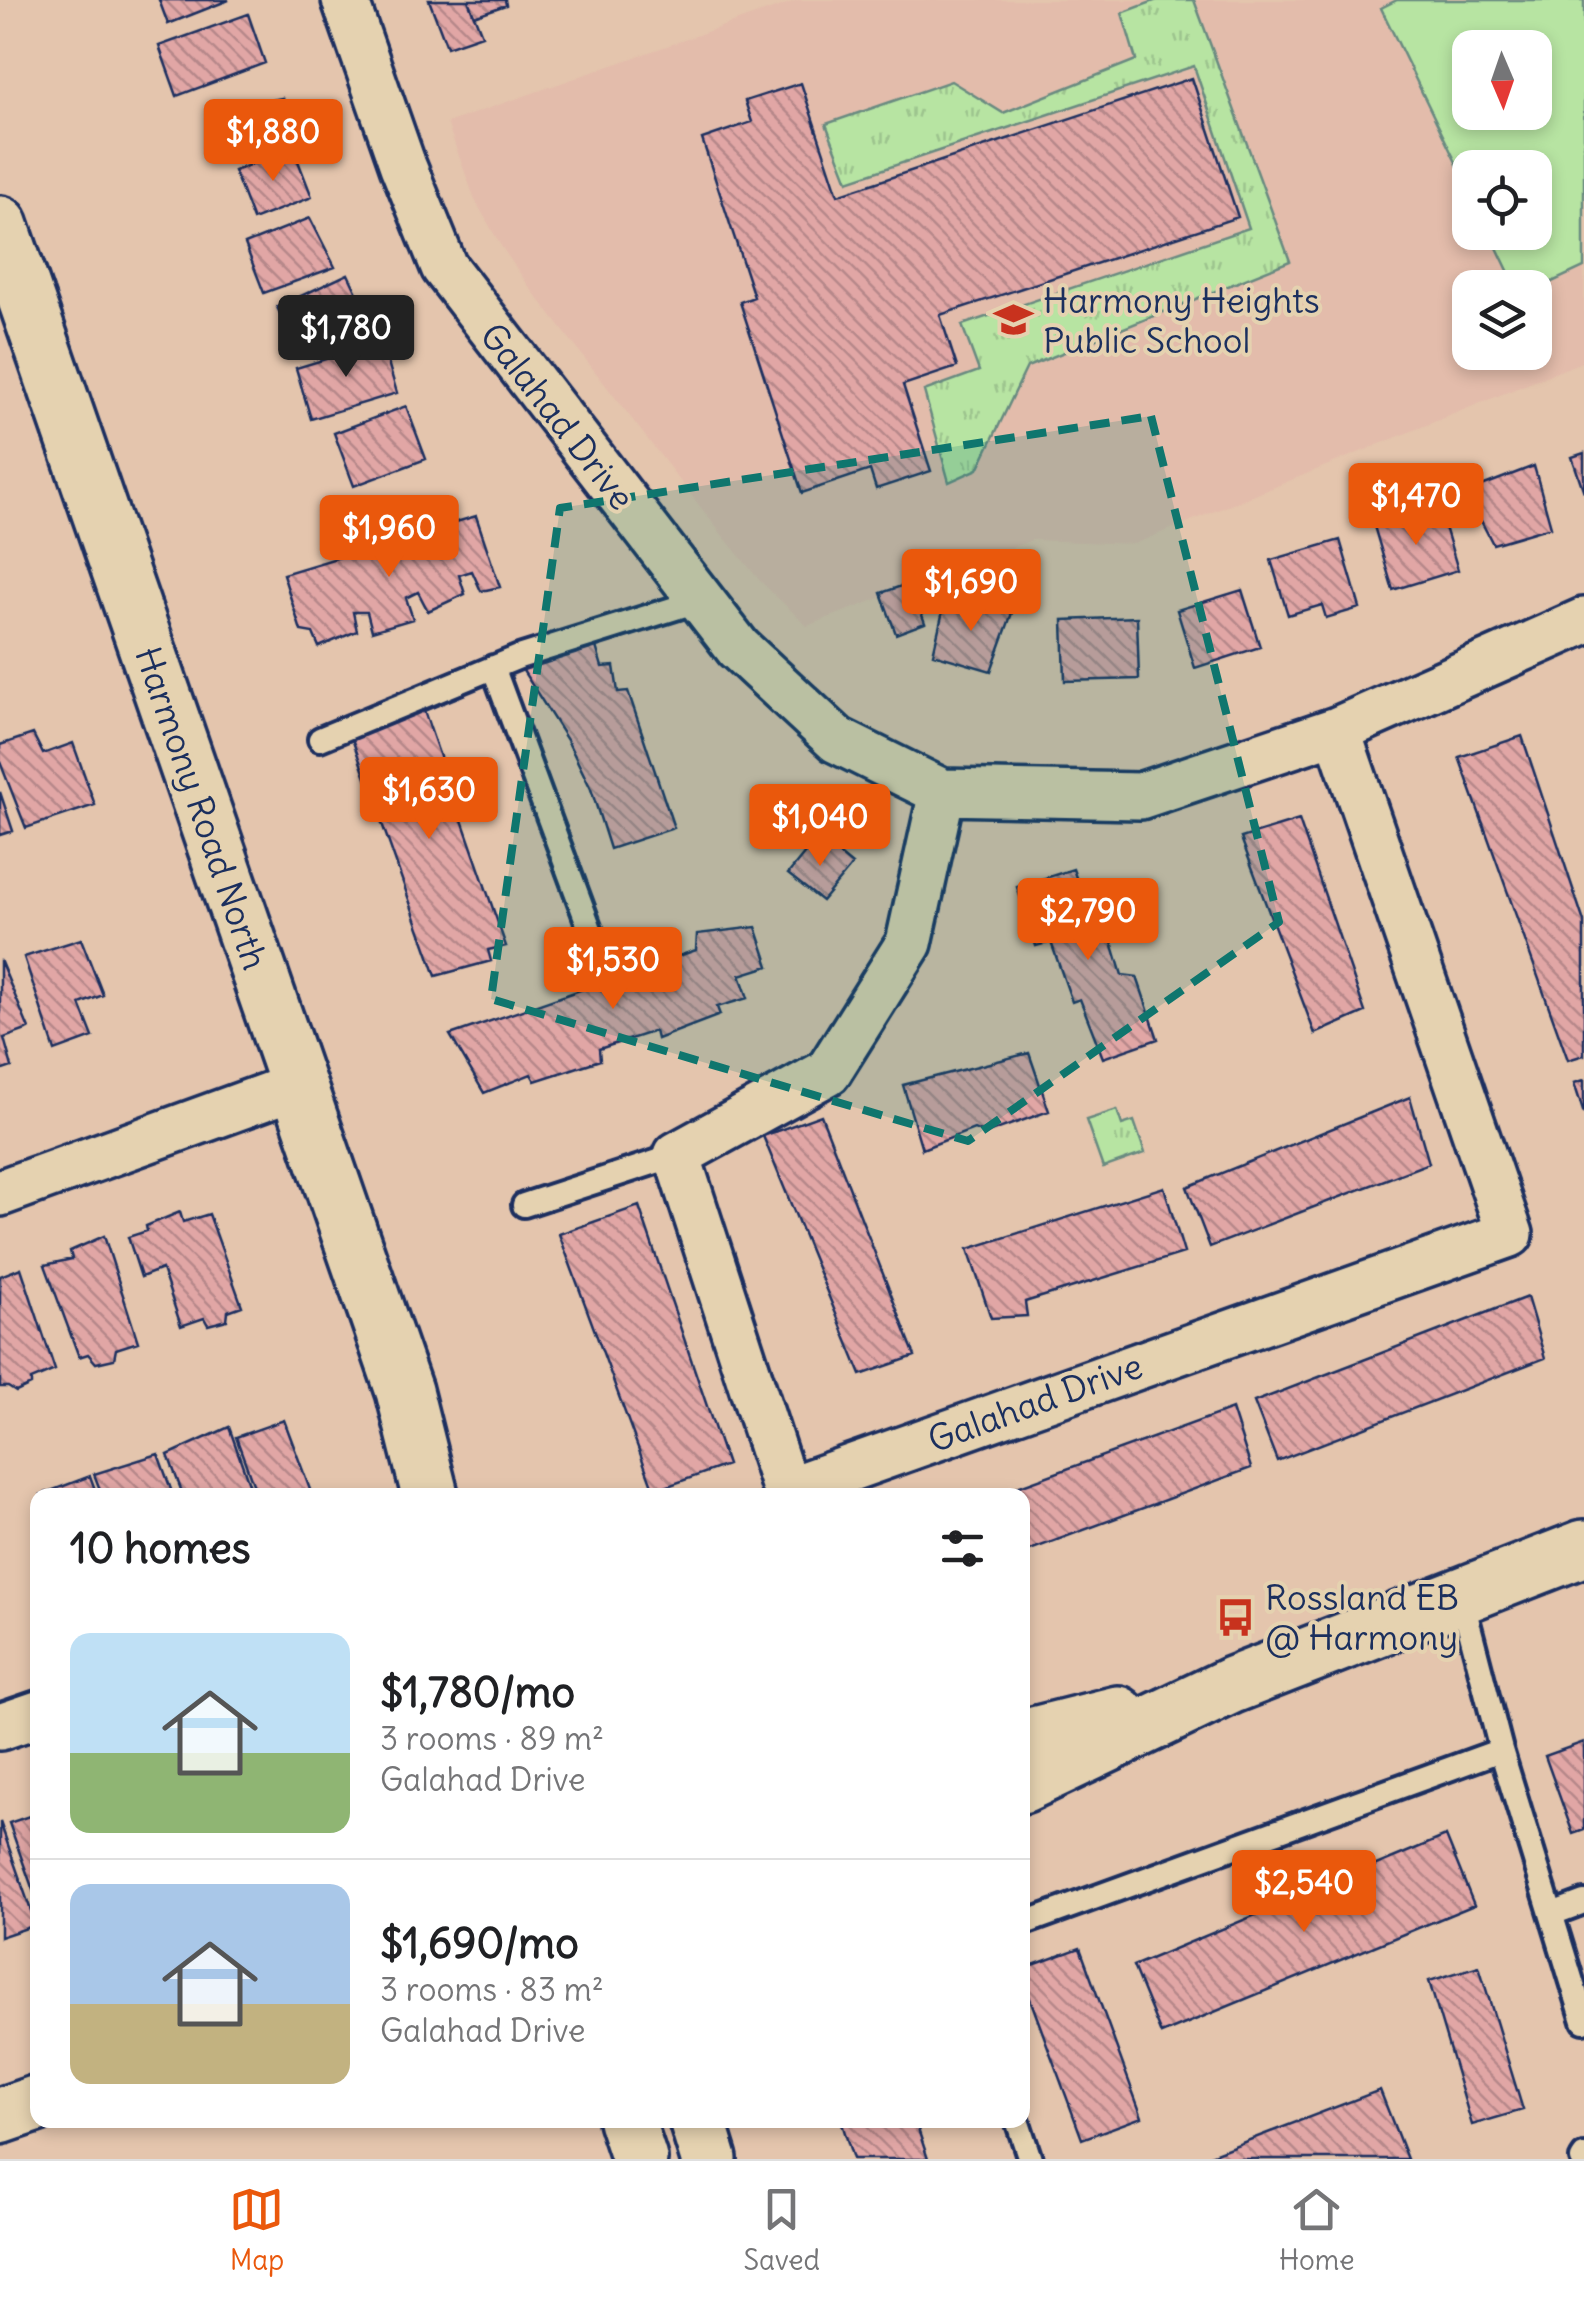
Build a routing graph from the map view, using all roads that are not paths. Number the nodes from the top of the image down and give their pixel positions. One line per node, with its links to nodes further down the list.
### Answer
1 (345, 0): 3 (street, Galahad Drive)
2 (0, 224): 10 (main road, Harmony Road North)
3 (700, 600): 5 (lane); 8 (street, Galahad Drive)
4 (1584, 621): 6 (street, Galahad Drive)
5 (492, 667): 7 (lane); 9 (lane)
6 (1338, 730): 8 (street, Galahad Drive); 18 (street, Galahad Drive)
7 (320, 739)
8 (942, 792): 11 (street)
9 (594, 940)
10 (298, 1085): 12 (street); 14 (main road, Harmony Road North)
11 (678, 1155): 13 (lane); 17 (street, Galahad Drive)
12 (0, 1193)
13 (524, 1205)
14 (404, 1391): 15 (main road, Harmony Road North); 16 (main road, Harmony Road North)
15 (428, 1488)
16 (462, 1488)
17 (785, 1488)
18 (794, 1488)
19 (1584, 1548): 20 (main road)
20 (1460, 1595): 21 (main road); 25 (lane)
21 (1232, 1685): 24 (main road); 26 (main road)
22 (30, 1717): 23 (street)
23 (0, 1727)
24 (1030, 1736)
25 (1501, 1750): 28 (lane); 29 (lane)
26 (1030, 1781)
27 (1584, 1902): 28 (lane)
28 (1552, 1914): 30 (lane)
29 (1030, 1921)
30 (1584, 2021)
31 (30, 2106): 32 (main road)
32 (0, 2116)
33 (629, 2128): 36 (main road)
34 (699, 2128): 37 (main road)
35 (1019, 2128): 38 (lane)
36 (639, 2159)
37 (709, 2159)
38 (1030, 2159)

